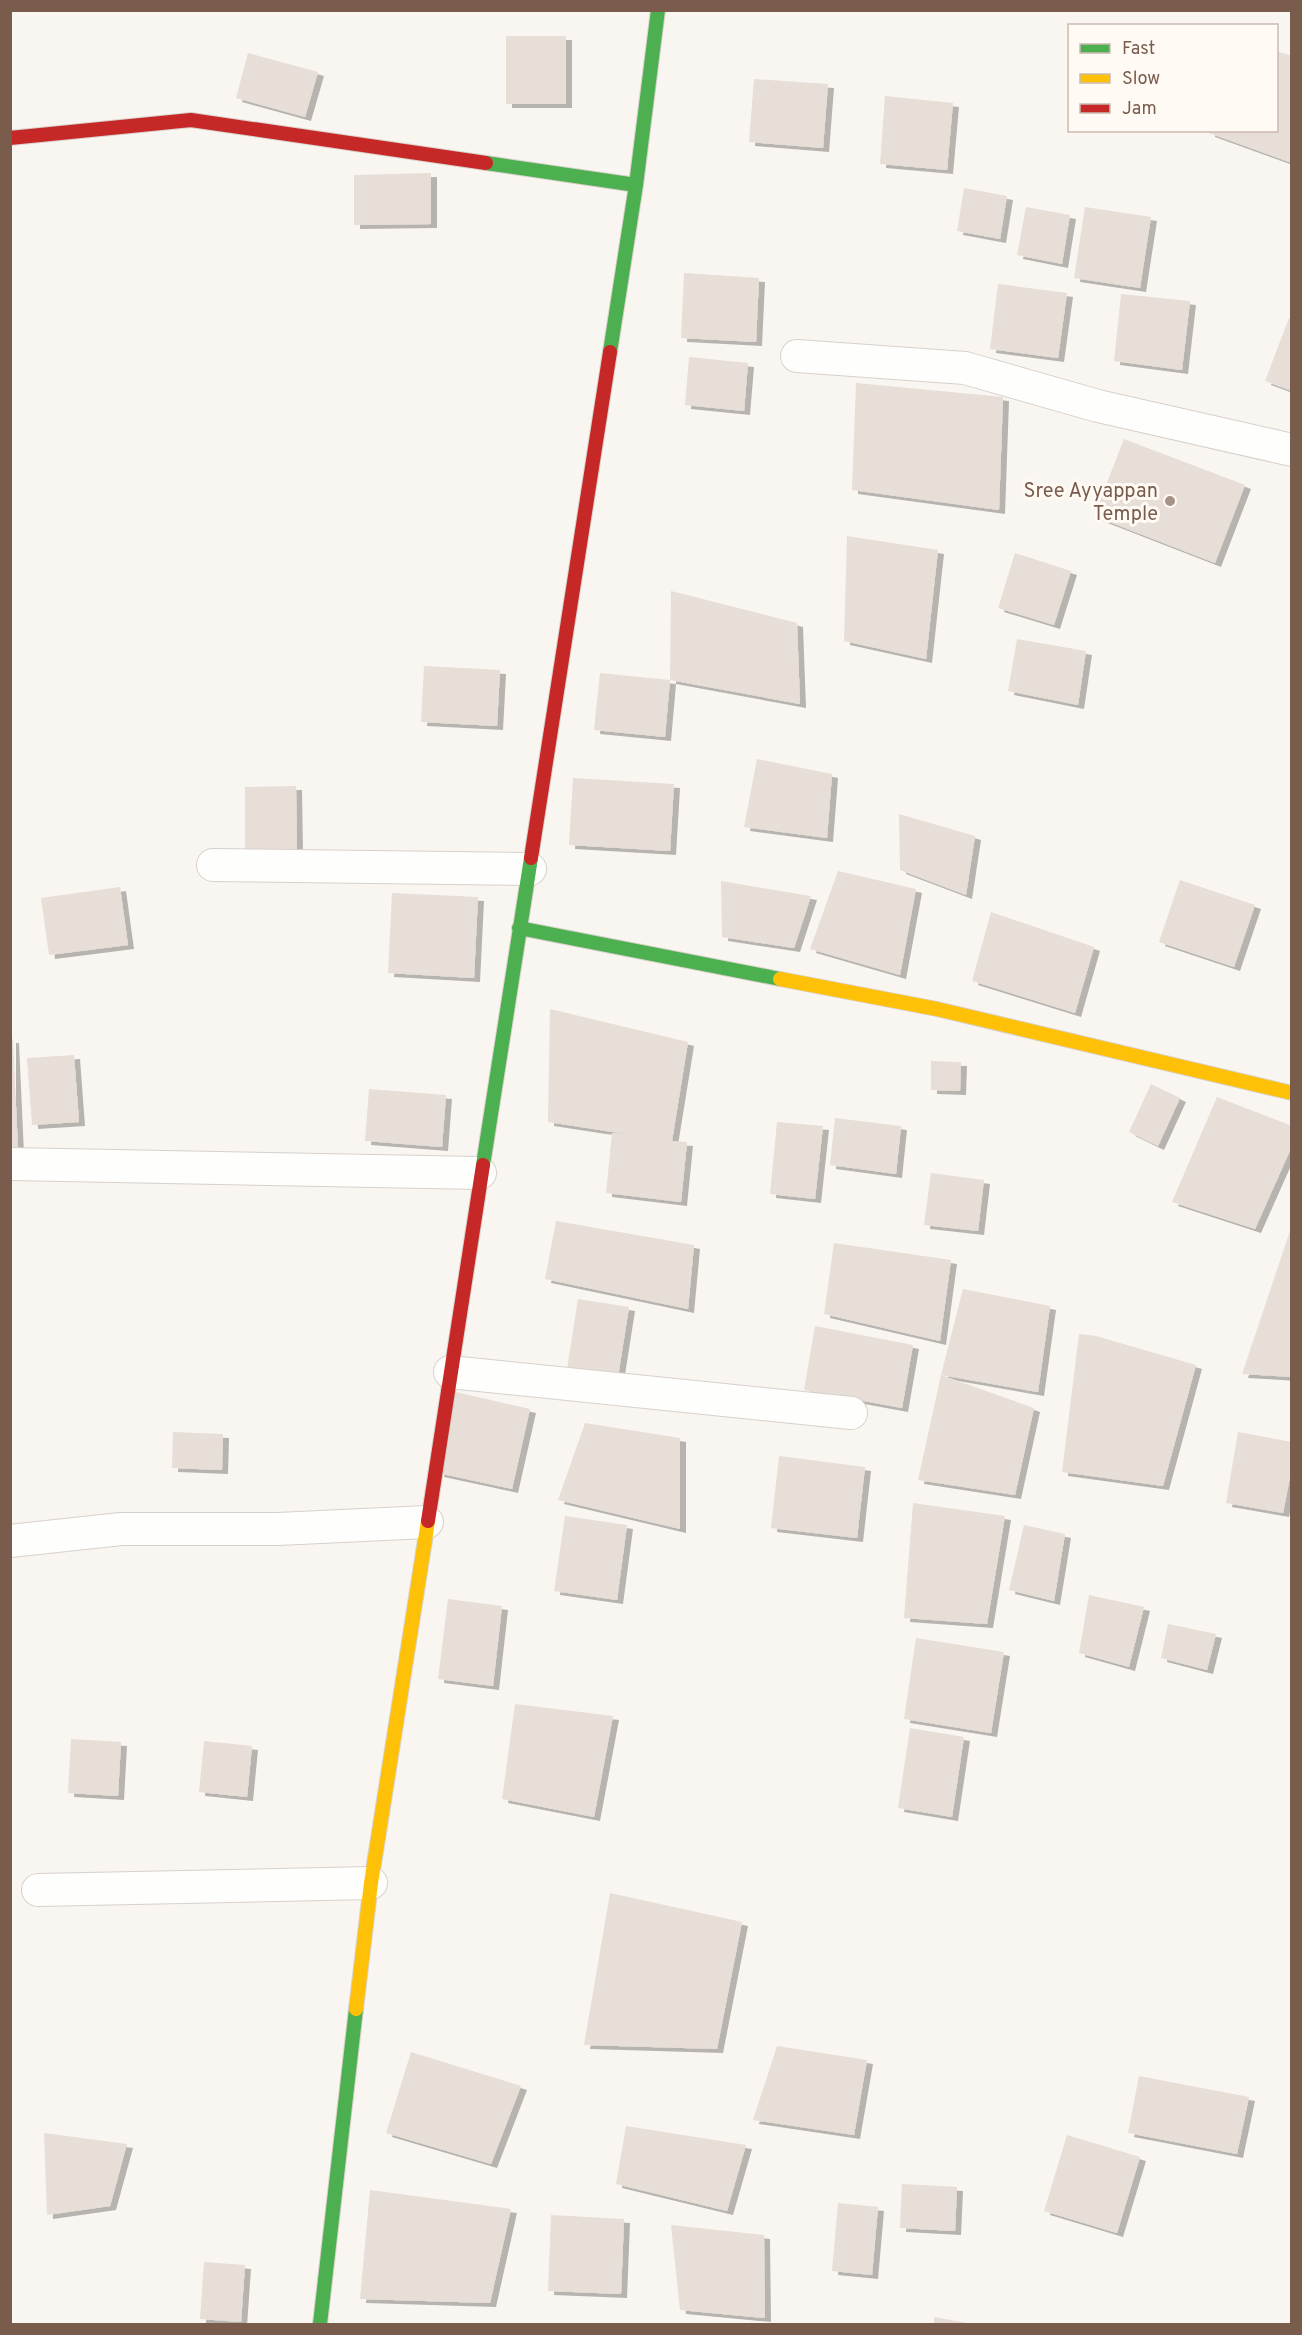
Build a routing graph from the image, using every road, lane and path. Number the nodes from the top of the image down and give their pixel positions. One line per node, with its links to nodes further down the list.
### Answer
1 (658, 10): 3 (street)
2 (10, 138): 3 (street)
3 (636, 185): 7 (street)
4 (797, 356): 5 (street)
5 (1292, 450)
6 (213, 865): 7 (street)
7 (530, 869): 8 (street)
8 (519, 928): 9 (street); 11 (street)
9 (1292, 1093)
10 (10, 1164): 11 (street)
11 (480, 1173): 12 (street)
12 (450, 1372): 13 (street); 14 (street)
13 (851, 1413)
14 (427, 1522): 15 (street); 16 (street)
15 (10, 1541)
16 (371, 1883): 17 (street); 18 (street)
17 (38, 1890)
18 (320, 2325)

